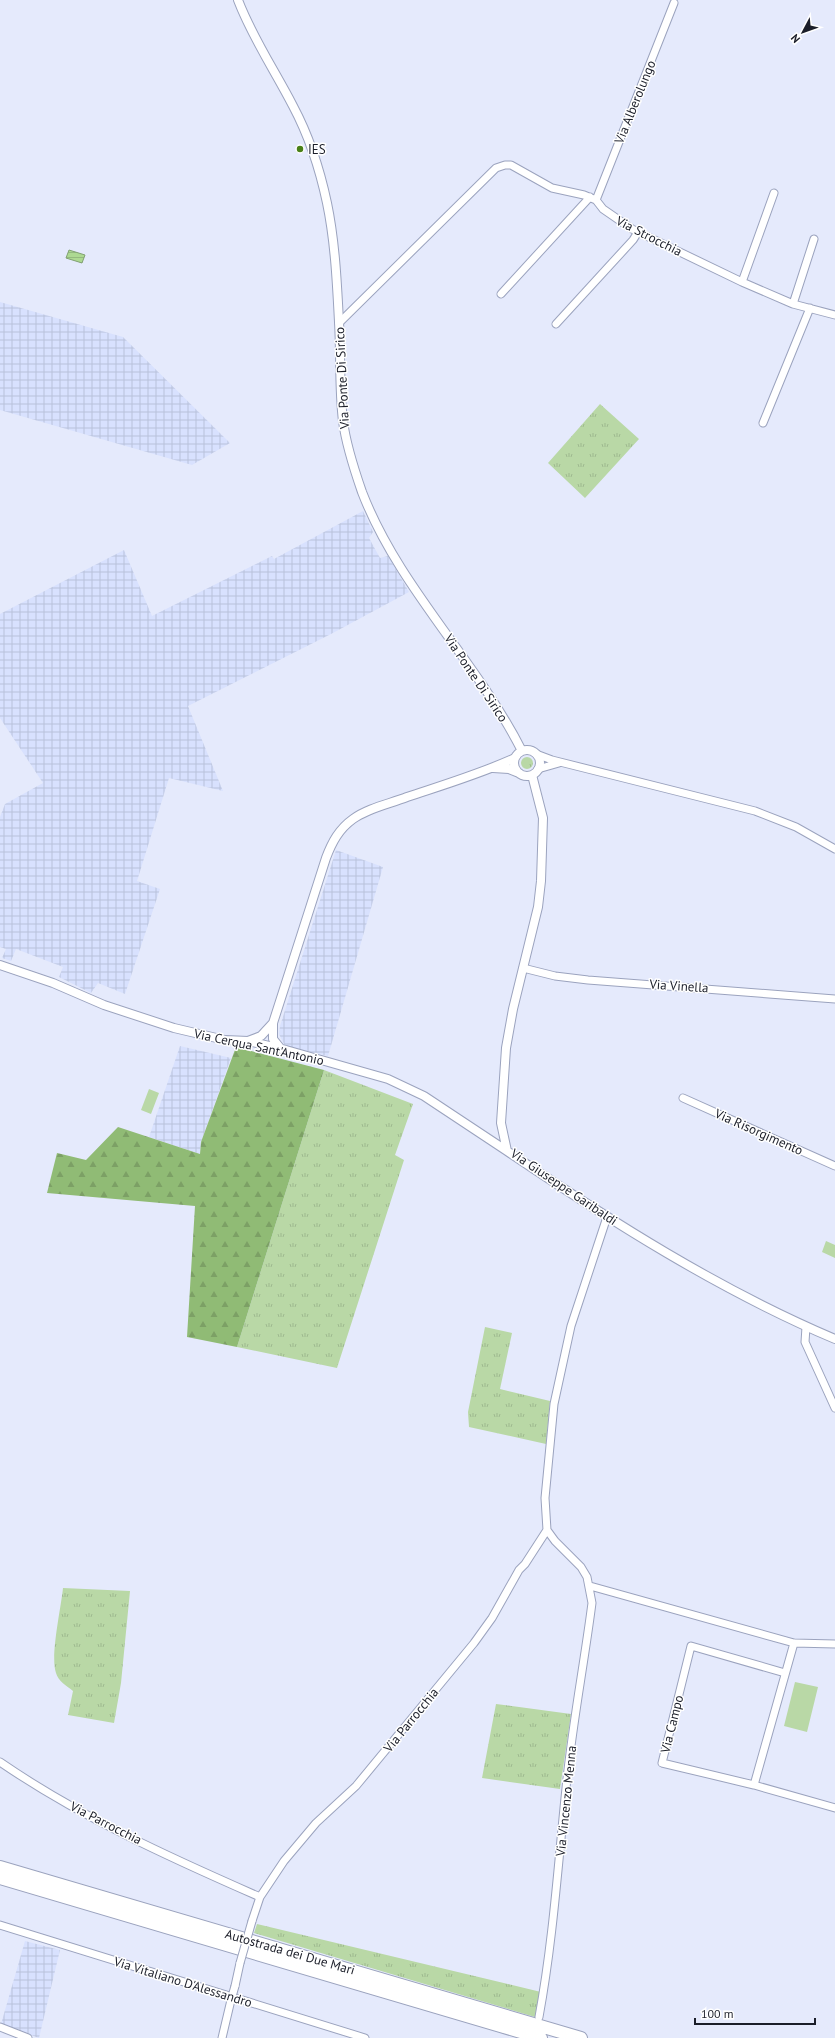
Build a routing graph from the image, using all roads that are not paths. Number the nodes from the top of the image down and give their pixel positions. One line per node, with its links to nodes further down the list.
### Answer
1 (238, 0): 12 (street, Via Ponte Di Sirico)
2 (674, 3): 4 (street, Via Alberolungo)
3 (774, 193): 7 (street)
4 (593, 199): 5 (street, Via Strocchia); 8 (street); 12 (street)
5 (638, 232): 7 (street, Via Strocchia); 13 (street)
6 (814, 239): 9 (street)
7 (742, 282): 9 (street, Via Strocchia)
8 (502, 294)
9 (793, 304): 10 (street, Via Strocchia)
10 (810, 308): 11 (street, Via Strocchia); 14 (street)
11 (835, 315)
12 (339, 323): 15 (street, Via Ponte Di Sirico)
13 (556, 324)
14 (763, 424)
15 (522, 751): 16 (street); 17 (street)
16 (536, 754): 18 (street); 20 (street)
17 (515, 758): 19 (street); 21 (street)
18 (561, 762): 20 (street); 23 (street)
19 (493, 768): 21 (street); 27 (street)
20 (538, 769): 22 (street)
21 (520, 774): 22 (street)
22 (532, 775): 25 (street, Via Giuseppe Garibaldi)
23 (835, 849)
24 (0, 965): 30 (street, Via Cerqua Sant'Antonio)
25 (523, 968): 26 (street, Via Vinella); 34 (street, Via Giuseppe Garibaldi)
26 (835, 999)
27 (273, 1023): 28 (street); 29 (street)
28 (261, 1036): 30 (street); 31 (street)
29 (273, 1039): 31 (street); 32 (street)
30 (248, 1041): 31 (street, Via Cerqua Sant'Antonio)
31 (263, 1045): 32 (street, Via Cerqua Sant'Antonio)
32 (281, 1049): 34 (street, Via Cerqua Sant'Antonio)
33 (683, 1098): 35 (street, Via Risorgimento)
34 (507, 1151): 36 (street, Via Giuseppe Garibaldi)
35 (835, 1166)
36 (607, 1217): 37 (street, Via Giuseppe Garibaldi); 40 (street)
37 (806, 1327): 38 (street, Via Giuseppe Garibaldi); 39 (street)
38 (835, 1339)
39 (835, 1408)
40 (547, 1530): 41 (street); 50 (street, Via Parrocchia)
41 (590, 1586): 42 (street); 52 (street, Via Vincenzo Menna)
42 (794, 1643): 43 (street); 44 (street)
43 (835, 1644)
44 (785, 1673): 46 (street); 46 (street, Via Campo)
45 (0, 1762): 50 (street, Via Parrocchia)
46 (754, 1785): 47 (street)
47 (835, 1808)
48 (0, 1867): 58 (highway, Autostrada dei Due Mari)
49 (0, 1878): 57 (highway, Autostrada dei Due Mari)
50 (260, 1898): 55 (street, Via Parrocchia, bridge)
51 (0, 1925): 56 (street, Via Vitaliano D'Alessandro)
52 (539, 2016)
53 (0, 2027): 54 (street)
54 (28, 2038)
55 (222, 2038)
56 (366, 2038)
57 (541, 2038)
58 (581, 2038)

